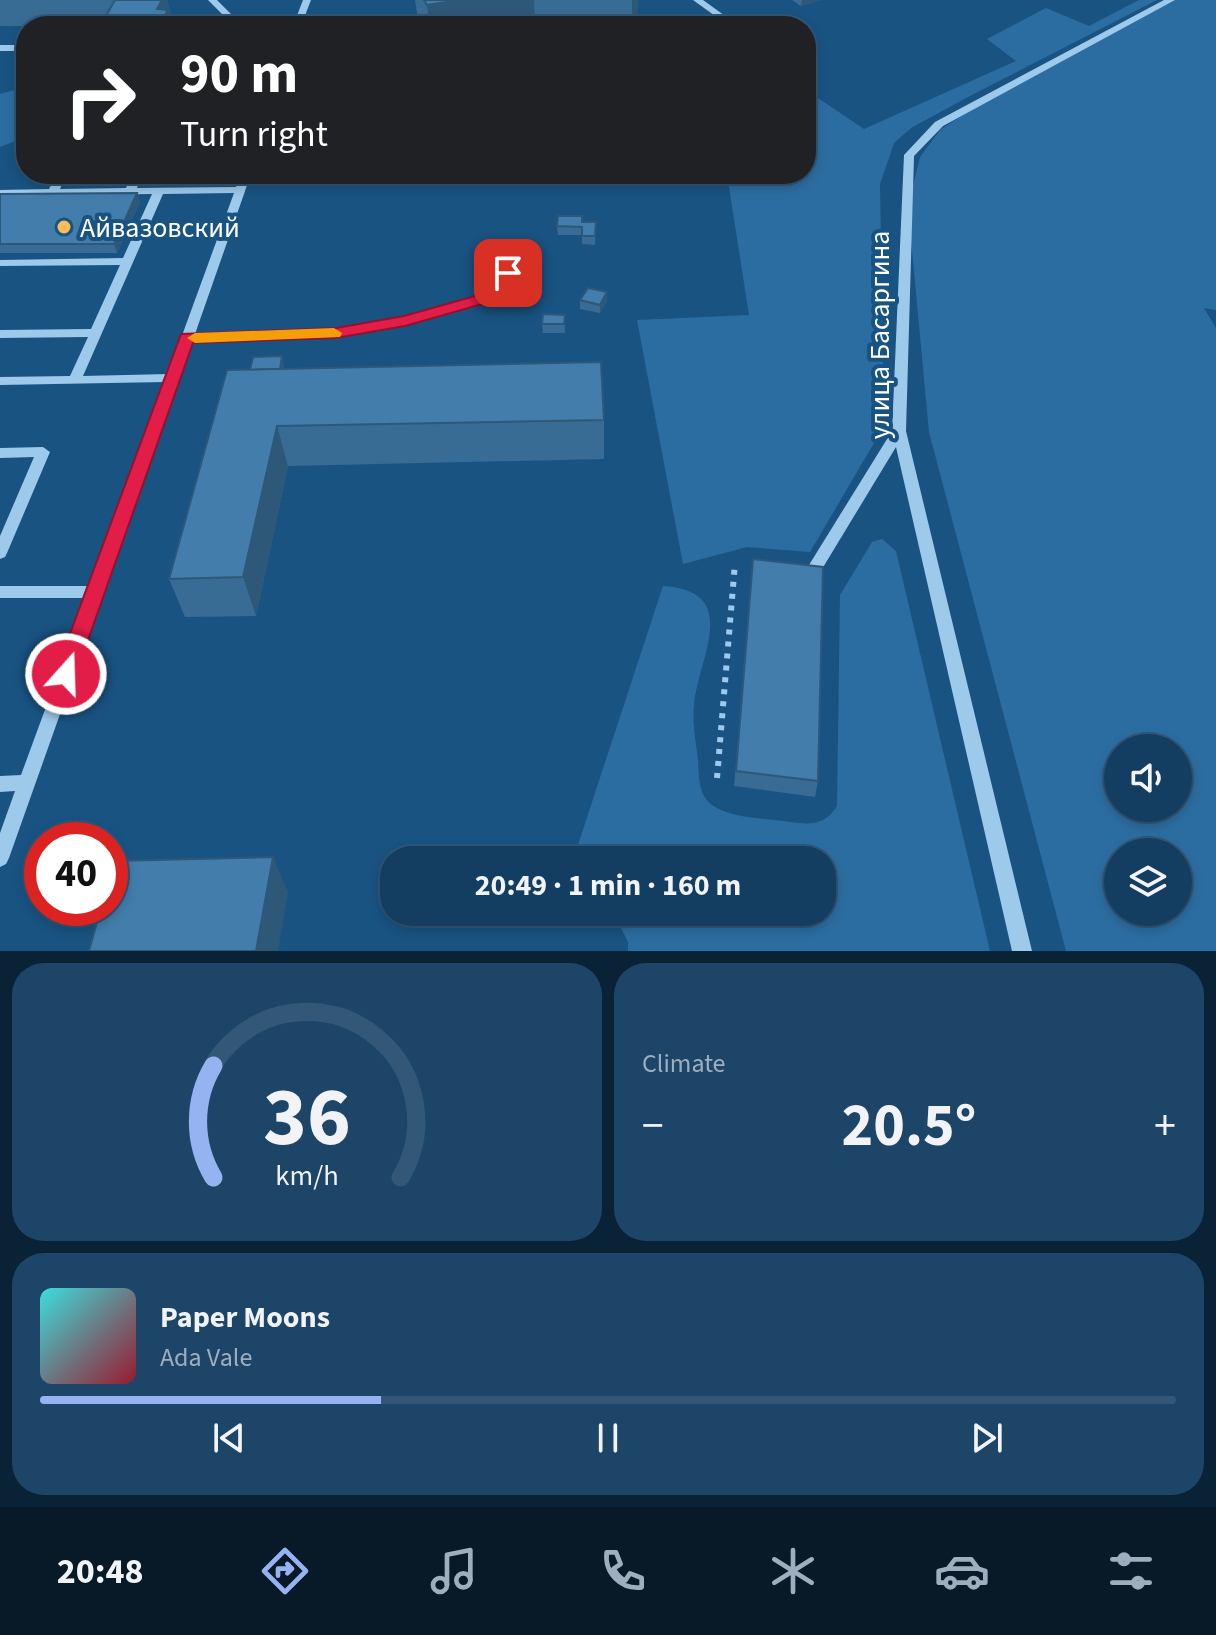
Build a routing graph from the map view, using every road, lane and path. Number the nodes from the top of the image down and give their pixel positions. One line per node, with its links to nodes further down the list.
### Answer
1 (212, 0): 4 (street)
2 (697, 0): 5 (street)
3 (1171, 0): 23 (street, улица Басаргина)
4 (228, 16)
5 (720, 16)
6 (57, 184): 13 (street)
7 (133, 184): 10 (street)
8 (242, 184): 9 (street)
9 (240, 190): 11 (street); 19 (street)
10 (130, 192): 11 (street); 13 (street)
11 (159, 192): 14 (street)
12 (0, 193): 13 (street)
13 (53, 193)
14 (127, 261): 15 (street); 17 (street)
15 (0, 263)
16 (508, 273): 19 (street)
17 (96, 333): 18 (street); 21 (street)
18 (0, 334)
19 (186, 338): 20 (street)
20 (171, 378): 21 (street); 29 (street)
21 (75, 380): 22 (street)
22 (0, 381)
23 (899, 431): 27 (street); 34 (street, улица Басаргина)
24 (0, 453): 25 (street)
25 (0, 553)
26 (735, 563): 30 (path)
27 (817, 565)
28 (0, 592): 29 (street)
29 (95, 592): 31 (street)
30 (717, 778)
31 (26, 783): 32 (street); 33 (street)
32 (0, 784)
33 (0, 858)
34 (1022, 951)

